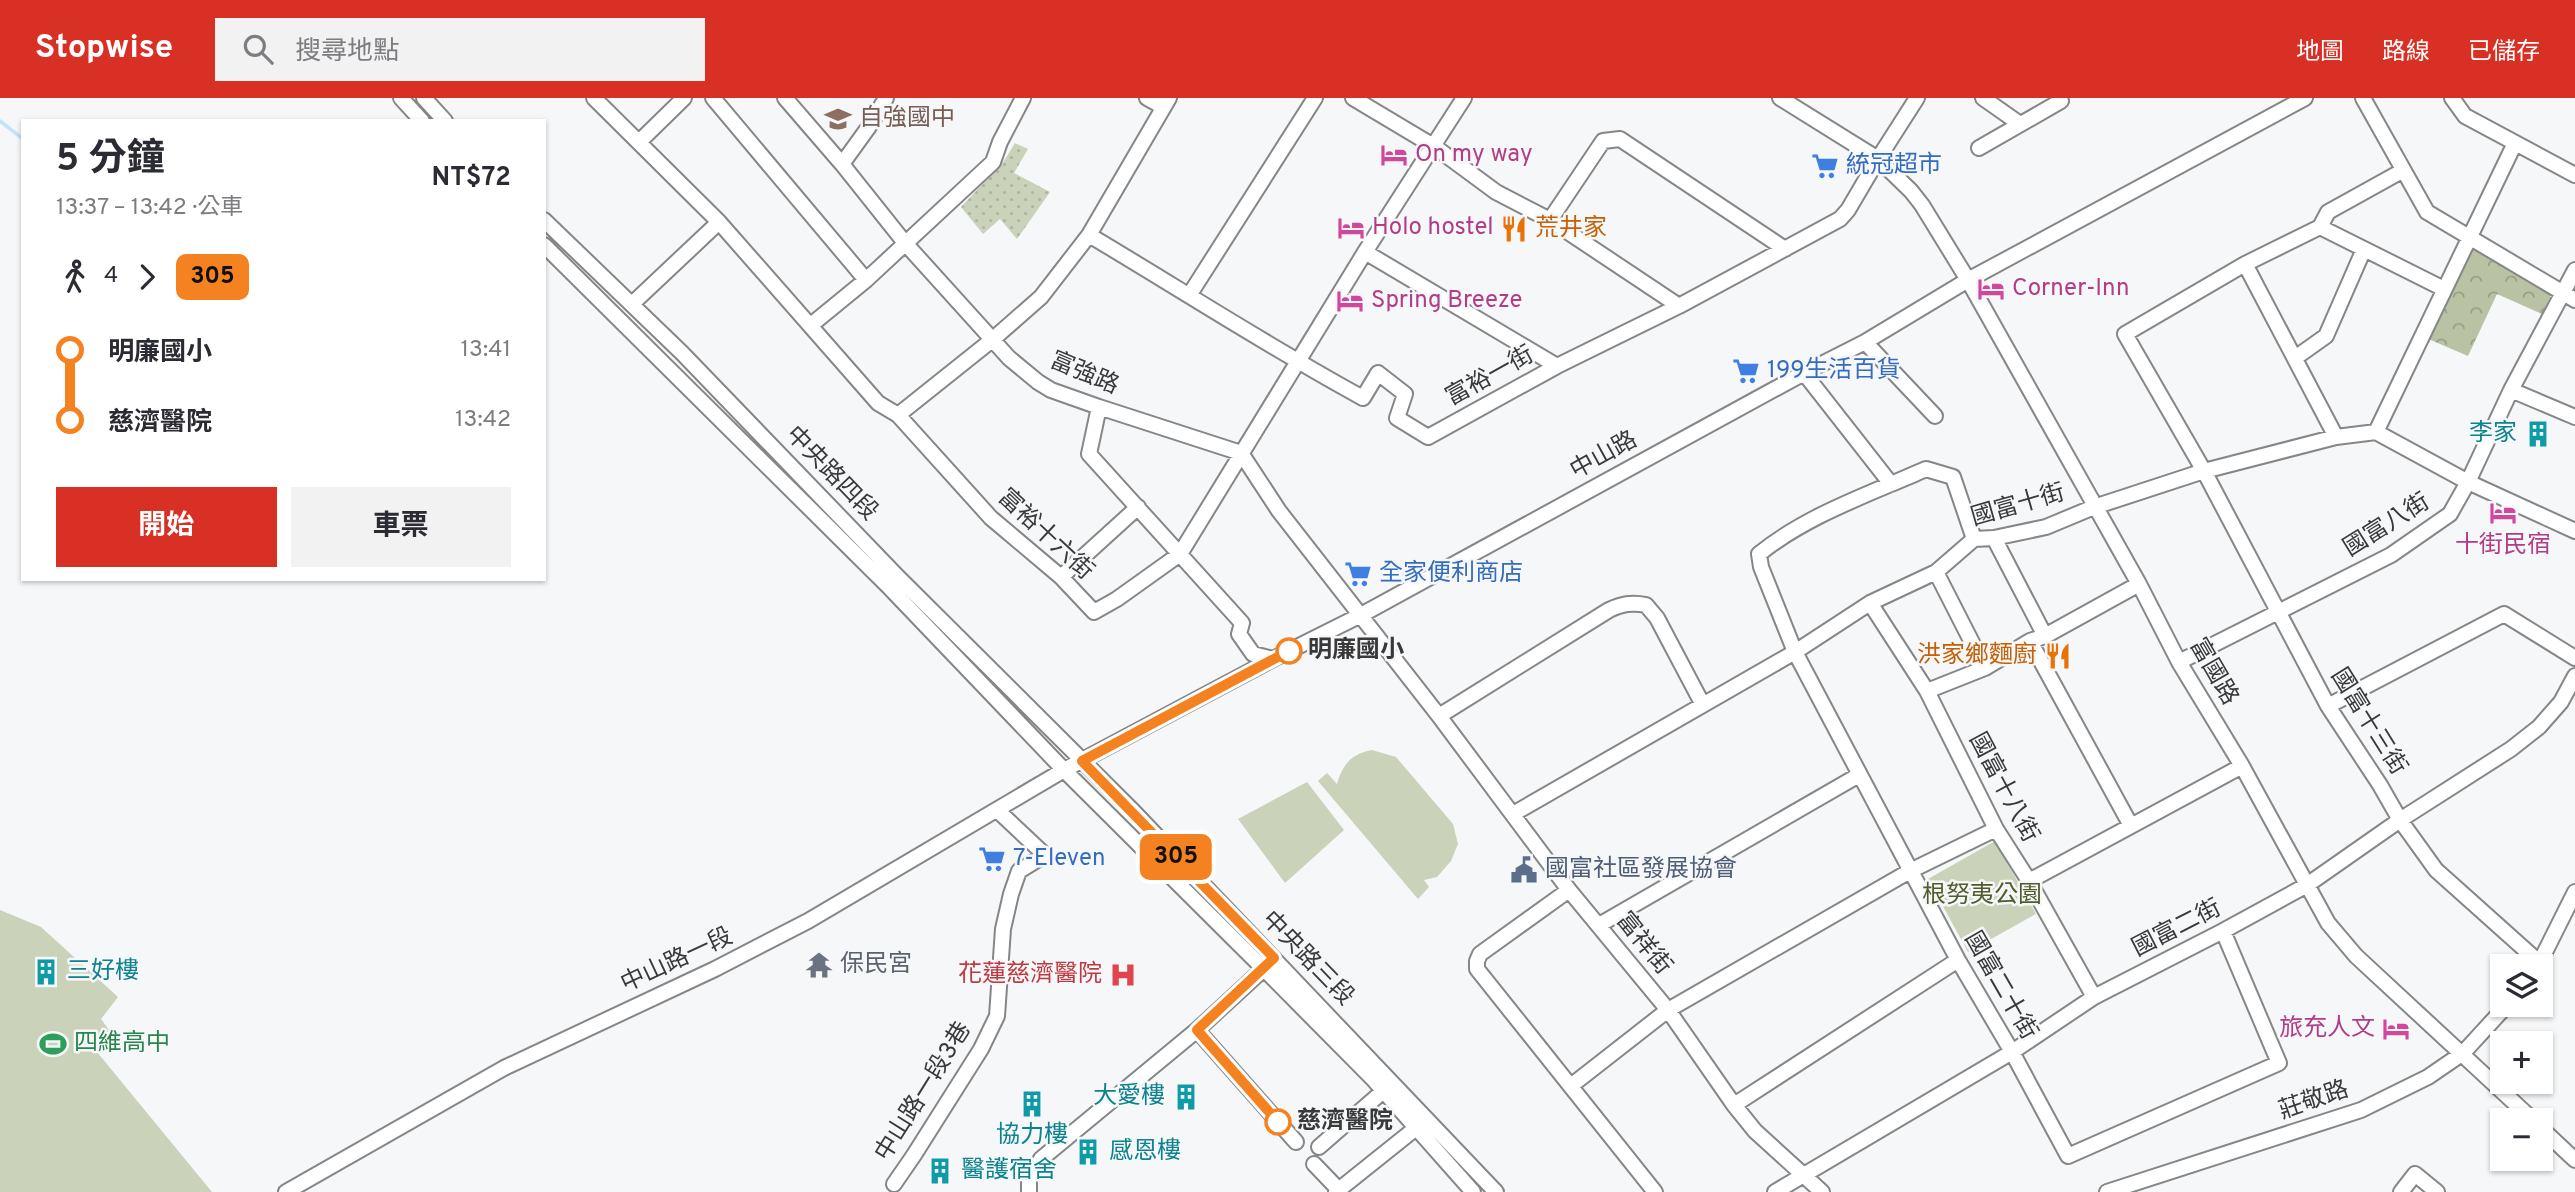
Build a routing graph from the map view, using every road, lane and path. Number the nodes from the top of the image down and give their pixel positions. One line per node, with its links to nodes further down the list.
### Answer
1 (401, 98): 21 (street)
2 (424, 98): 22 (street)
3 (594, 98): 24 (street, 富裕十六街)
4 (684, 98): 24 (street)
5 (713, 98): 46 (street)
6 (785, 98): 29 (street, 富強路)
7 (886, 98): 29 (street)
8 (1023, 98): 38 (street)
9 (1147, 98): 20 (street)
10 (1315, 98): 48 (street)
11 (1353, 98): 26 (street)
12 (1464, 98): 26 (street, 富裕十六街)
13 (1780, 98): 28 (street, 富國路)
14 (1917, 98): 28 (street, 富裕一街)
15 (1983, 98): 23 (street)
16 (2305, 98): 45 (street, 中山路)
17 (2363, 98): 30 (street)
18 (2452, 98): 25 (street)
19 (2061, 101): 23 (street)
20 (1166, 103): 36 (street)
21 (420, 119)
22 (444, 119)
23 (2020, 124): 27 (street)
24 (639, 142): 34 (street, 富裕十六街)
25 (2515, 143): 31 (street); 37 (street)
26 (1435, 147): 32 (street); 42 (street, 富裕十六街)
27 (1979, 148)
28 (1878, 159): 40 (street, 富裕一街); 45 (street, 富國路)
29 (842, 164): 38 (street, 富強路)
30 (2402, 171): 35 (street); 37 (street)
31 (2575, 175)
32 (1550, 220): 40 (street); 51 (street)
33 (546, 222): 50 (street, 中央路四段)
34 (719, 222): 50 (street); 52 (street, 富裕十六街)
35 (2320, 227): 41 (street); 43 (street)
36 (1089, 235): 48 (street, 富裕一街); 53 (street)
37 (2470, 239): 47 (street); 49 (street)
38 (905, 243): 46 (street); 53 (street, 富強路)
39 (546, 247): 96 (street, 中央路四段)
40 (1785, 249): 51 (street, 富裕一街)
41 (2364, 249): 47 (street); 55 (street)
42 (1365, 252): 56 (street, 富裕十六街); 57 (street)
43 (2245, 264): 55 (street); 67 (street, 國富十三街)
44 (2575, 270): 49 (street, 國富八街)
45 (1968, 279): 54 (street, 中山路); 71 (street, 富國路)
46 (866, 280): 52 (street)
47 (2444, 289): 64 (street)
48 (1189, 295): 56 (street, 富裕一街)
49 (2568, 297): 59 (street, 國富八街)
50 (632, 304): 94 (street, 中央路四段)
51 (1679, 306): 57 (street, 富裕一街)
52 (811, 325): 61 (street, 富裕十六街)
53 (992, 340): 60 (street, 富強路); 61 (street)
54 (1865, 342): 58 (street, 中山路); 62 (street)
55 (2295, 358): 65 (street)
56 (1297, 362): 57 (street, 富裕一街); 66 (street, 富裕十六街)
57 (1557, 366)
58 (1804, 373): 69 (street); 81 (street, 中山路)
59 (2511, 390): 63 (street); 68 (street, 國富八街)
60 (1099, 407): 66 (street, 富強路); 70 (street)
61 (898, 415): 77 (street, 富裕十六街)
62 (1935, 416)
63 (2575, 417)
64 (2375, 432): 65 (street, 國富十街); 68 (street)
65 (2336, 437): 67 (street, 國富十街)
66 (1241, 453): 75 (street, 富裕十六街); 81 (street)
67 (2204, 471): 71 (street, 國富十街); 80 (street, 國富十三街)
68 (2468, 482): 72 (street); 80 (street, 國富八街)
69 (1891, 484): 73 (street); 84 (street, 國富二十街)
70 (1138, 507): 75 (street); 77 (street)
71 (2094, 507): 74 (street, 國富十街); 78 (street, 富國路)
72 (2575, 531)
73 (1974, 538): 74 (street, 國富十街); 76 (street, 國富十街)
74 (1994, 538): 82 (street)
75 (1180, 554): 77 (street, 富裕十六街); 86 (street)
76 (1936, 572): 79 (street, 國富十街); 88 (street)
77 (1061, 577)
78 (2139, 584): 82 (street); 87 (street, 富國路)
79 (1870, 603): 84 (street, 國富十街); 90 (street, 國富十八街)
80 (2278, 613): 87 (street, 國富八街); 92 (street, 國富十三街)
81 (1361, 615): 86 (street, 中山路); 93 (street, 富祥街)
82 (2045, 636): 83 (street)
83 (2030, 641): 88 (street); 101 (street)
84 (1795, 652): 91 (street, 國富十街); 97 (street, 國富二十街)
85 (2575, 658): 92 (street)
86 (1273, 659): 94 (street, 中山路)
87 (2179, 662): 95 (street, 富國路)
88 (1985, 668): 90 (street)
89 (2575, 676): 100 (street, 國富二街)
90 (1927, 691): 102 (street, 國富十八街)
91 (1703, 705): 93 (street); 99 (street, 國富十街)
92 (2328, 706): 100 (street, 國富十三街)
93 (1439, 716): 99 (street, 富祥街)
94 (1082, 761): 96 (street, 中山路一段); 113 (street, 中央路三段)
95 (2242, 765): 101 (street); 105 (street, 富國路)
96 (1064, 770): 98 (street, 中山路一段); 113 (street, 中央路三段)
97 (1859, 775): 103 (street, 國富二十街); 108 (street)
98 (997, 810): 131 (street, 中山路一段3巷); 134 (street, 中山路一段)
99 (1514, 814): 106 (street, 富祥街)
100 (2400, 820): 105 (street, 國富二街); 110 (street, 國富十三街)
101 (2130, 824): 104 (street)
102 (1996, 829): 103 (street); 104 (street, 國富十八街)
103 (1910, 871): 112 (street, 國富二十街); 115 (street)
104 (2029, 880): 114 (street, 國富十八街)
105 (2307, 885): 109 (street, 國富二街); 119 (street, 富國路)
106 (1569, 890): 108 (street, 富祥街); 120 (street)
107 (2575, 892): 111 (street)
108 (1599, 925): 115 (street, 富祥街)
109 (2223, 931): 114 (street, 國富二街); 118 (street, 國富二十街)
110 (2528, 954)
111 (2544, 954)
112 (1958, 960): 118 (street, 國富二十街); 122 (street)
113 (1269, 964): 117 (street); 121 (street, 中央路三段)
114 (2094, 998): 118 (street, 國富二街)
115 (1668, 1010): 120 (street); 122 (street, 富祥街)
116 (2496, 1017): 119 (street, 莊敬路)
117 (1197, 1030): 126 (street); 135 (street)
118 (2012, 1052): 130 (street, 國富二街)
119 (2463, 1054): 123 (street, 富國路); 132 (street, 莊敬路)
120 (1572, 1085): 138 (street)
121 (1387, 1087): 124 (street, 中央路三段); 127 (street); 137 (street, 中央路三段)
122 (1734, 1105): 130 (street, 富祥街)
123 (2520, 1108)
124 (1416, 1128): 133 (street); 136 (street, 中央路三段)
125 (2553, 1139): 128 (street)
126 (1296, 1142)
127 (1319, 1147)
128 (2575, 1160)
129 (1314, 1164): 133 (street)
130 (1801, 1175): 139 (street, 國富二街); 140 (street, 富祥街)
131 (894, 1184)
132 (2151, 1186): 141 (street, 莊敬路)
133 (1337, 1191)
134 (286, 1192)
135 (1029, 1192)
136 (1474, 1192)
137 (1496, 1192)
138 (1655, 1192)
139 (1776, 1192)
140 (1822, 1192)
141 (2107, 1192)
142 (2401, 1192): 143 (street)
143 (2437, 1192)

